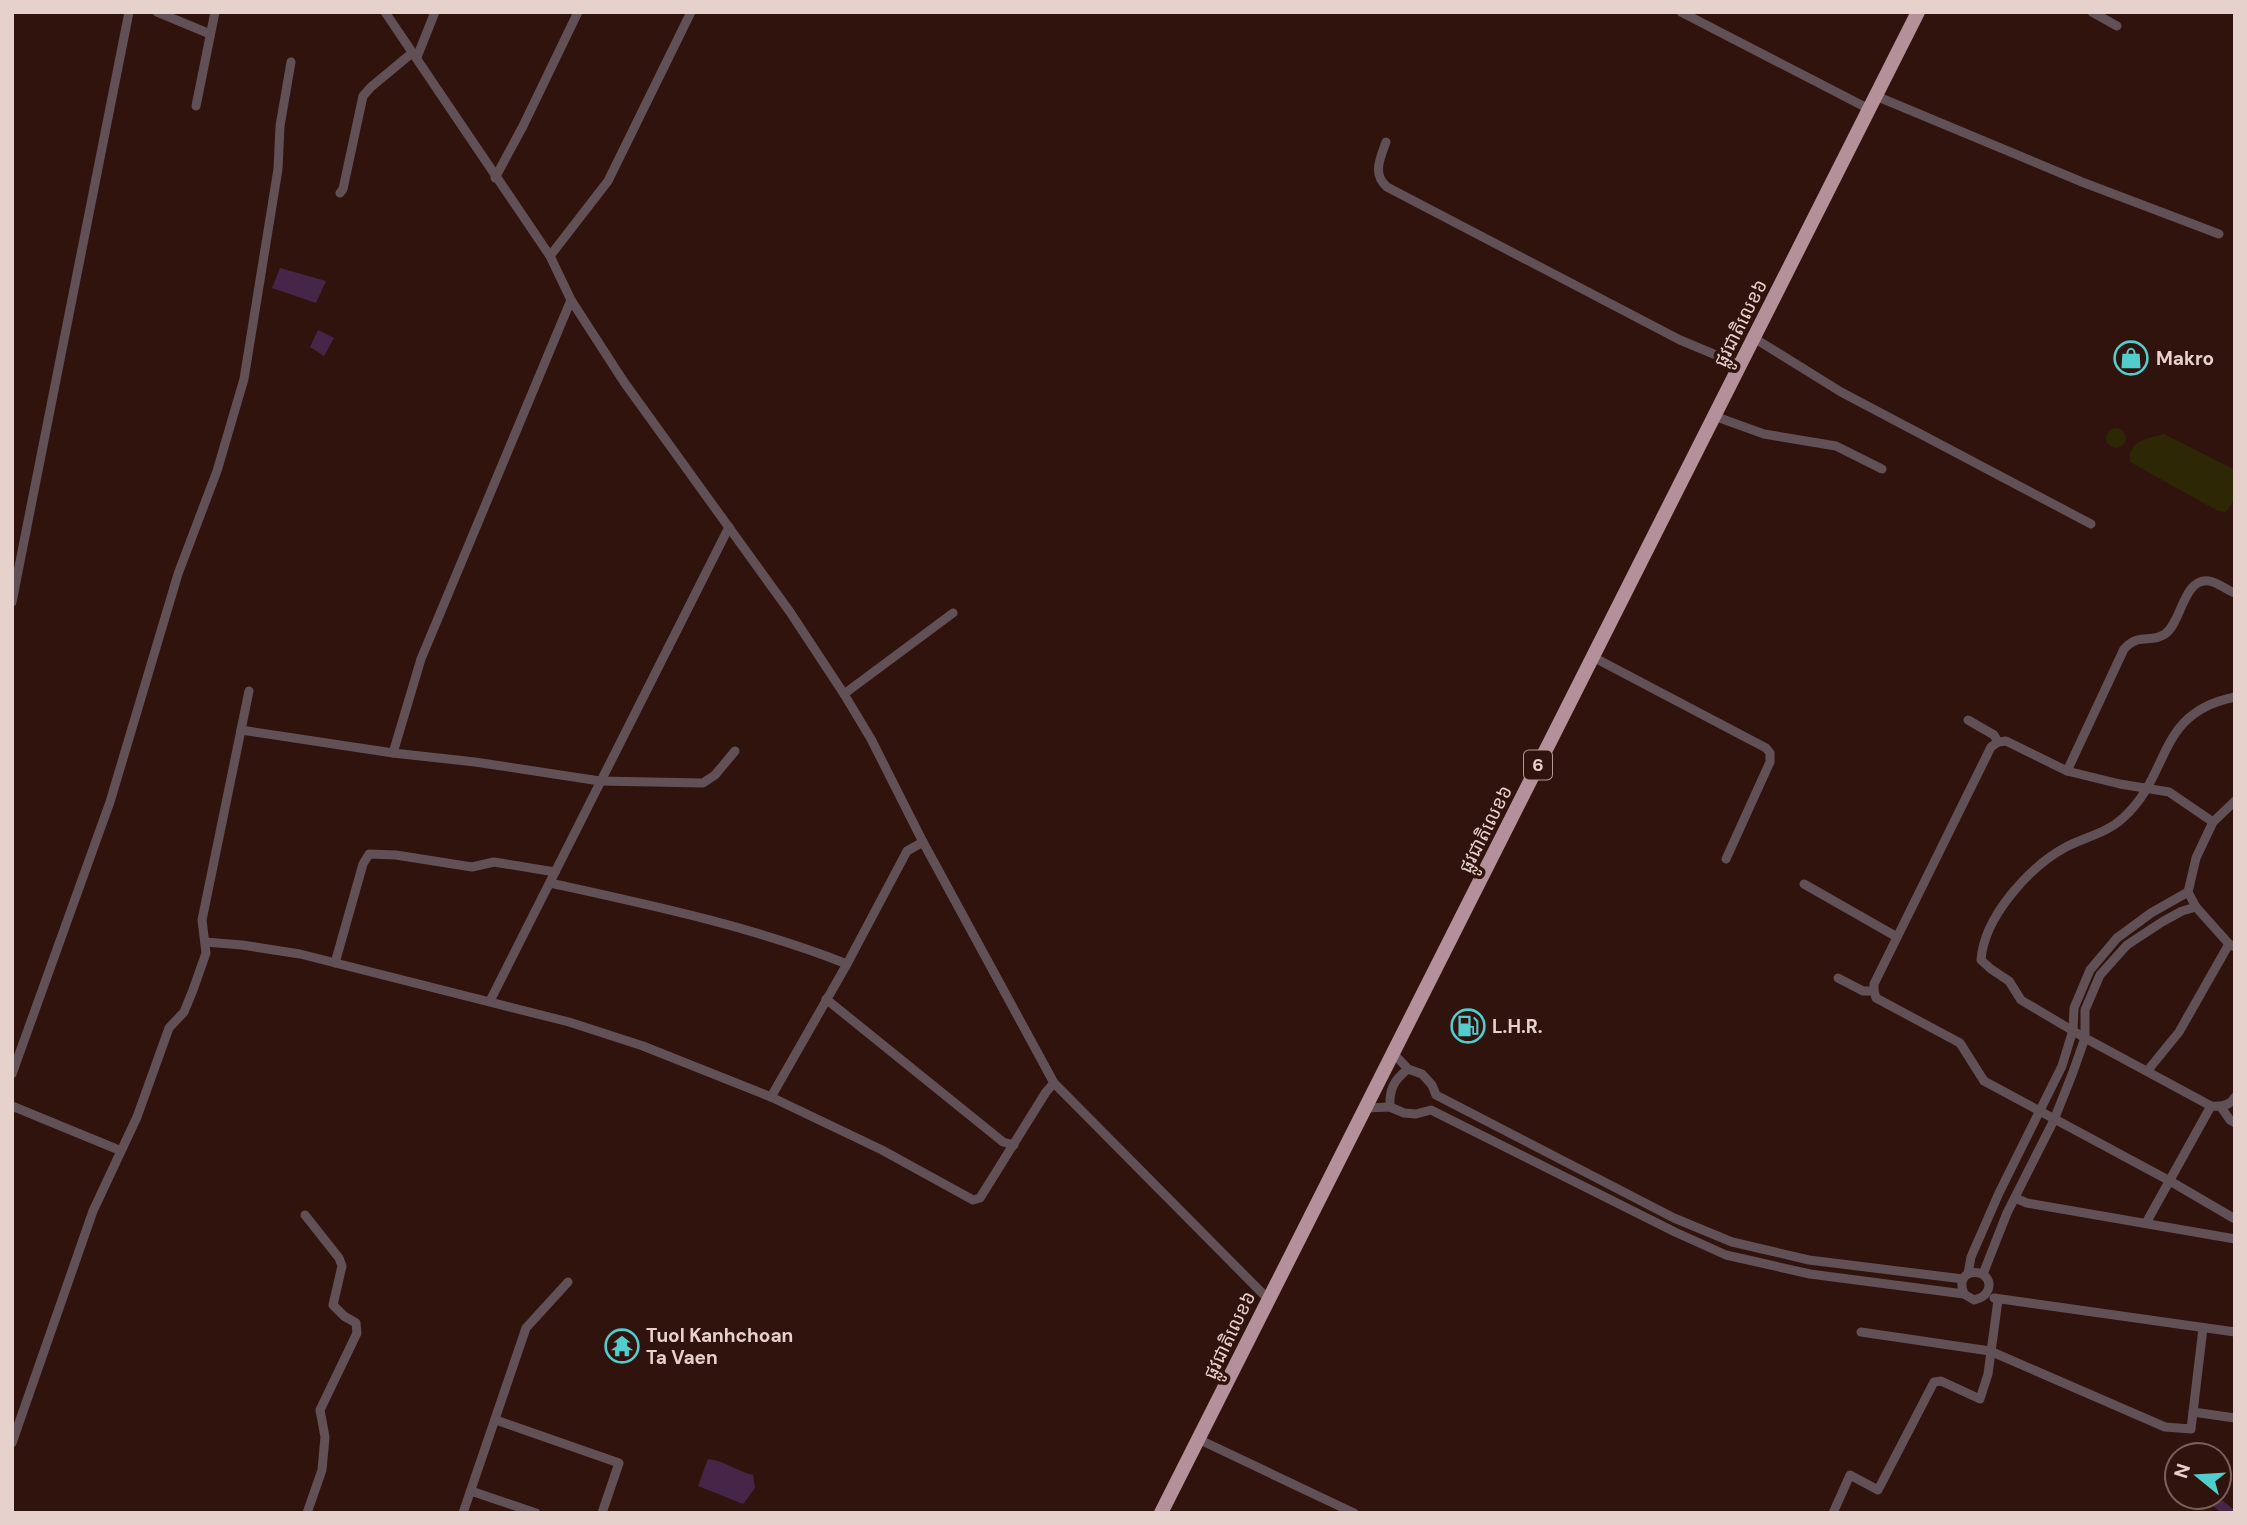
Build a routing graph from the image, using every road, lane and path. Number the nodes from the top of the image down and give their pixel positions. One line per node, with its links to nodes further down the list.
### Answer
1 (116, 12): 11 (street)
2 (157, 12): 13 (street)
3 (215, 12): 13 (street)
4 (386, 12): 14 (street)
5 (435, 12): 14 (street)
6 (578, 12): 19 (street)
7 (691, 12): 22 (street)
8 (1681, 12): 16 (street)
9 (2092, 12): 12 (street)
10 (1917, 15): 16 (highway, ផ្លូវជាតិលេខ៦ / 6)
11 (128, 16): 31 (street)
12 (2117, 26)
13 (209, 34): 17 (street)
14 (415, 55): 19 (street); 20 (street)
15 (290, 62): 68 (street)
16 (1873, 103): 21 (street); 24 (highway, ផ្លូវជាតិលេខ៦ / 6)
17 (196, 106)
18 (1386, 142): 25 (street)
19 (495, 178): 22 (street)
20 (340, 193)
21 (2219, 234)
22 (550, 256): 23 (street)
23 (572, 300): 29 (street); 41 (street)
24 (1754, 338): 25 (highway, ផ្លូវជាតិលេខ៦ / 6); 28 (street)
25 (1740, 365): 26 (highway, ផ្លូវជាតិលេខ៦ / 6)
26 (1714, 416): 27 (street); 33 (highway, ផ្លូវជាតិលេខ៦ / 6)
27 (1882, 469)
28 (2091, 524)
29 (729, 527): 35 (street); 43 (street)
30 (2235, 593): 42 (street)
31 (12, 602)
32 (953, 613): 35 (street)
33 (1593, 657): 48 (street); 65 (highway, ផ្លូវជាតិលេខ៦ / 6)
34 (249, 691): 38 (street)
35 (844, 694): 47 (street)
36 (2235, 697): 44 (street)
37 (1968, 720): 39 (street)
38 (241, 730): 41 (street); 55 (street)
39 (1998, 742): 42 (street); 54 (street)
40 (735, 751): 43 (street)
41 (393, 753): 43 (street)
42 (2067, 771): 44 (street)
43 (600, 781): 49 (street)
44 (2148, 789): 46 (street); 63 (street)
45 (2235, 801): 46 (street)
46 (2213, 822): 52 (street)
47 (923, 842): 58 (street); 69 (street)
48 (1726, 859)
49 (555, 872): 50 (street); 57 (street)
50 (550, 883): 58 (street); 62 (street)
51 (1804, 884): 54 (street)
52 (2188, 892): 53 (street); 63 (street)
53 (2196, 907): 56 (street); 64 (street)
54 (1898, 937): 60 (street)
55 (205, 942): 57 (street); 80 (street)
56 (2232, 946): 67 (street)
57 (335, 962): 62 (street)
58 (847, 964): 61 (street)
59 (1838, 978): 60 (street)
60 (1874, 992): 76 (street)
61 (826, 999): 70 (street); 79 (street)
62 (490, 1001): 70 (street)
63 (2073, 1030): 64 (street); 76 (street)
64 (2085, 1038): 67 (street); 77 (street)
65 (1394, 1054): 66 (street); 75 (highway, ផ្លូវជាតិលេខ៦ / 6)
66 (1408, 1069): 73 (street); 87 (street)
67 (2148, 1070): 74 (street)
68 (12, 1074)
69 (1054, 1083): 79 (street); 94 (street)
70 (771, 1097): 79 (street)
71 (2235, 1097): 74 (street)
72 (12, 1106): 80 (street)
73 (1390, 1107): 75 (street); 88 (street)
74 (2216, 1107): 78 (street); 81 (street)
75 (1366, 1108): 94 (highway, ផ្លូវជាតិលេខ៦ / 6)
76 (2039, 1111): 77 (street); 90 (street)
77 (2054, 1120): 81 (street); 82 (street)
78 (2235, 1123)
79 (1014, 1145)
80 (120, 1150): 104 (street)
81 (2170, 1181): 84 (street); 85 (street)
82 (2015, 1198): 85 (street); 89 (street)
83 (305, 1215): 106 (street)
84 (2235, 1219)
85 (2146, 1223): 86 (street)
86 (2235, 1239)
87 (1732, 1242): 88 (street); 90 (street)
88 (1726, 1255): 92 (street)
89 (1983, 1274): 90 (street); 93 (street)
90 (1965, 1276): 92 (street)
91 (568, 1282): 102 (street)
92 (1964, 1294): 93 (street)
93 (1985, 1295): 95 (street)
94 (1268, 1299): 103 (highway, ផ្លូវជាតិលេខ៦ / 6)
95 (1998, 1300): 96 (street); 99 (street)
96 (2203, 1328): 98 (street); 100 (street)
97 (1861, 1332): 99 (street)
98 (2235, 1332)
99 (1990, 1351): 100 (street); 112 (street)
100 (2193, 1412): 101 (street)
101 (2235, 1418)
102 (496, 1420): 105 (street); 109 (street)
103 (1198, 1439): 110 (highway, ផ្លូវជាតិលេខ៦ / 6); 111 (street)
104 (12, 1443)
105 (471, 1491): 107 (street); 108 (street)
106 (307, 1513)
107 (463, 1513)
108 (536, 1513)
109 (601, 1513)
110 (1161, 1513)
111 (1354, 1513)
112 (1833, 1513)

